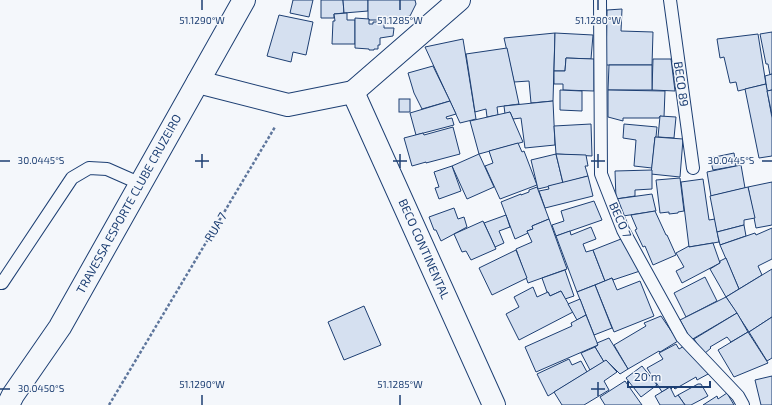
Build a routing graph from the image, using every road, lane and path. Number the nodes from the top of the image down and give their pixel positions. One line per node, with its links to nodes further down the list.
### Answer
1 (244, 0): 5 (street, TRAVESSA ESPORTE CLUBE CRUZEIRO)
2 (459, 0): 6 (street)
3 (600, 0): 14 (lane, BECO 7)
4 (670, 0): 8 (lane, BECO 89)
5 (198, 82): 7 (street); 9 (street, TRAVESSA ESPORTE CLUBE CRUZEIRO)
6 (353, 92): 7 (street); 13 (street, BECO CONTINENTAL)
7 (288, 105): 12 (path, RUA 7)
8 (693, 168)
9 (141, 184): 10 (lane); 11 (street, TRAVESSA ESPORTE CLUBE CRUZEIRO)
10 (1, 285)
11 (12, 402)
12 (109, 405)
13 (494, 405)
14 (743, 405)

